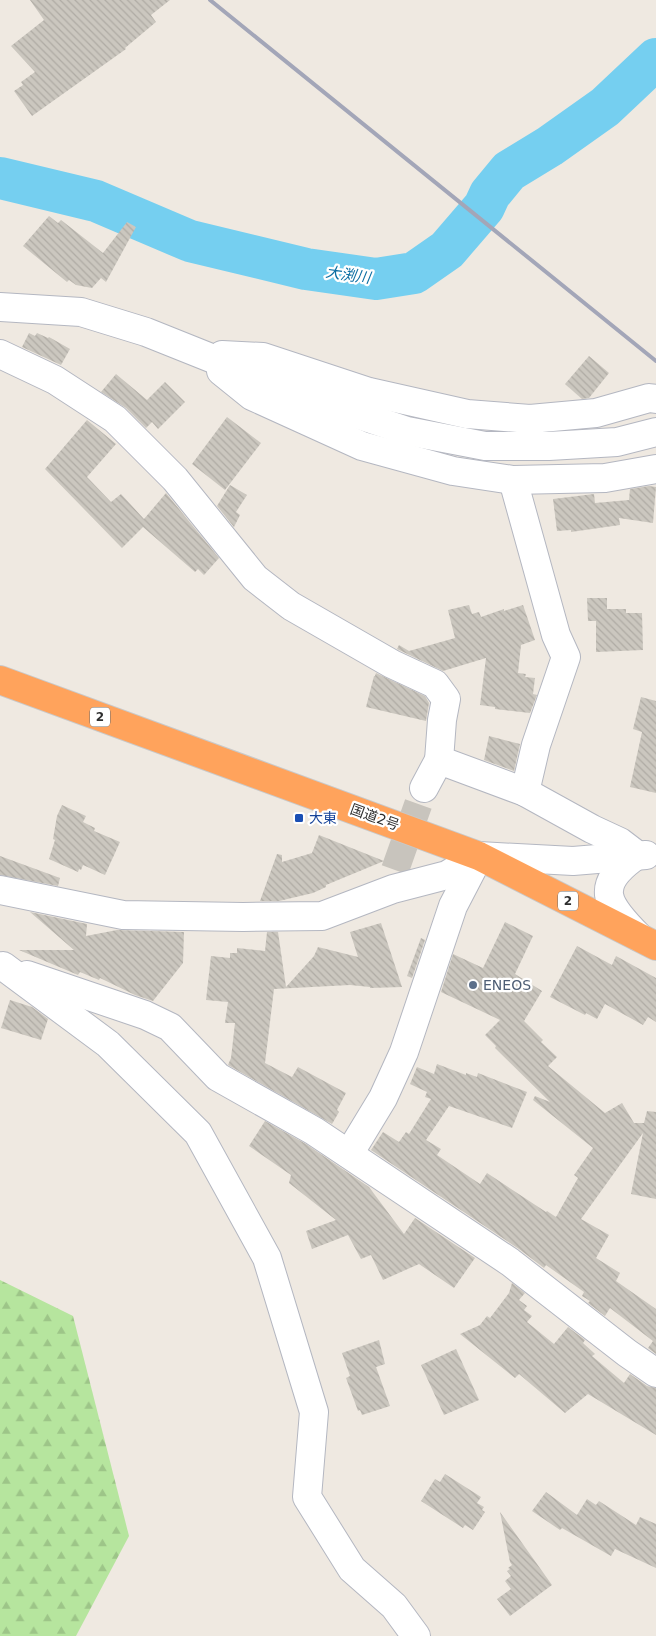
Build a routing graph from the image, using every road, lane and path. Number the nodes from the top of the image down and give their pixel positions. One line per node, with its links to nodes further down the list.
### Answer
1 (0, 307): 3 (street)
2 (0, 354): 9 (street)
3 (201, 355): 4 (street); 5 (street); 7 (street)
4 (656, 399)
5 (656, 432)
6 (656, 469): 7 (street)
7 (513, 480): 11 (street)
8 (0, 680): 13 (highway, 国道2号 / 2)
9 (439, 760): 10 (street); 11 (street)
10 (424, 788)
11 (525, 792): 12 (street)
12 (647, 855): 13 (street); 17 (street)
13 (479, 856): 16 (street); 17 (highway, 国道2号 / 2); 19 (street)
14 (395, 870): 16 (street)
15 (0, 890): 16 (street)
16 (299, 917)
17 (648, 942)
18 (1, 966): 19 (street); 21 (street)
19 (349, 1154): 20 (street)
20 (656, 1373)
21 (416, 1636)

